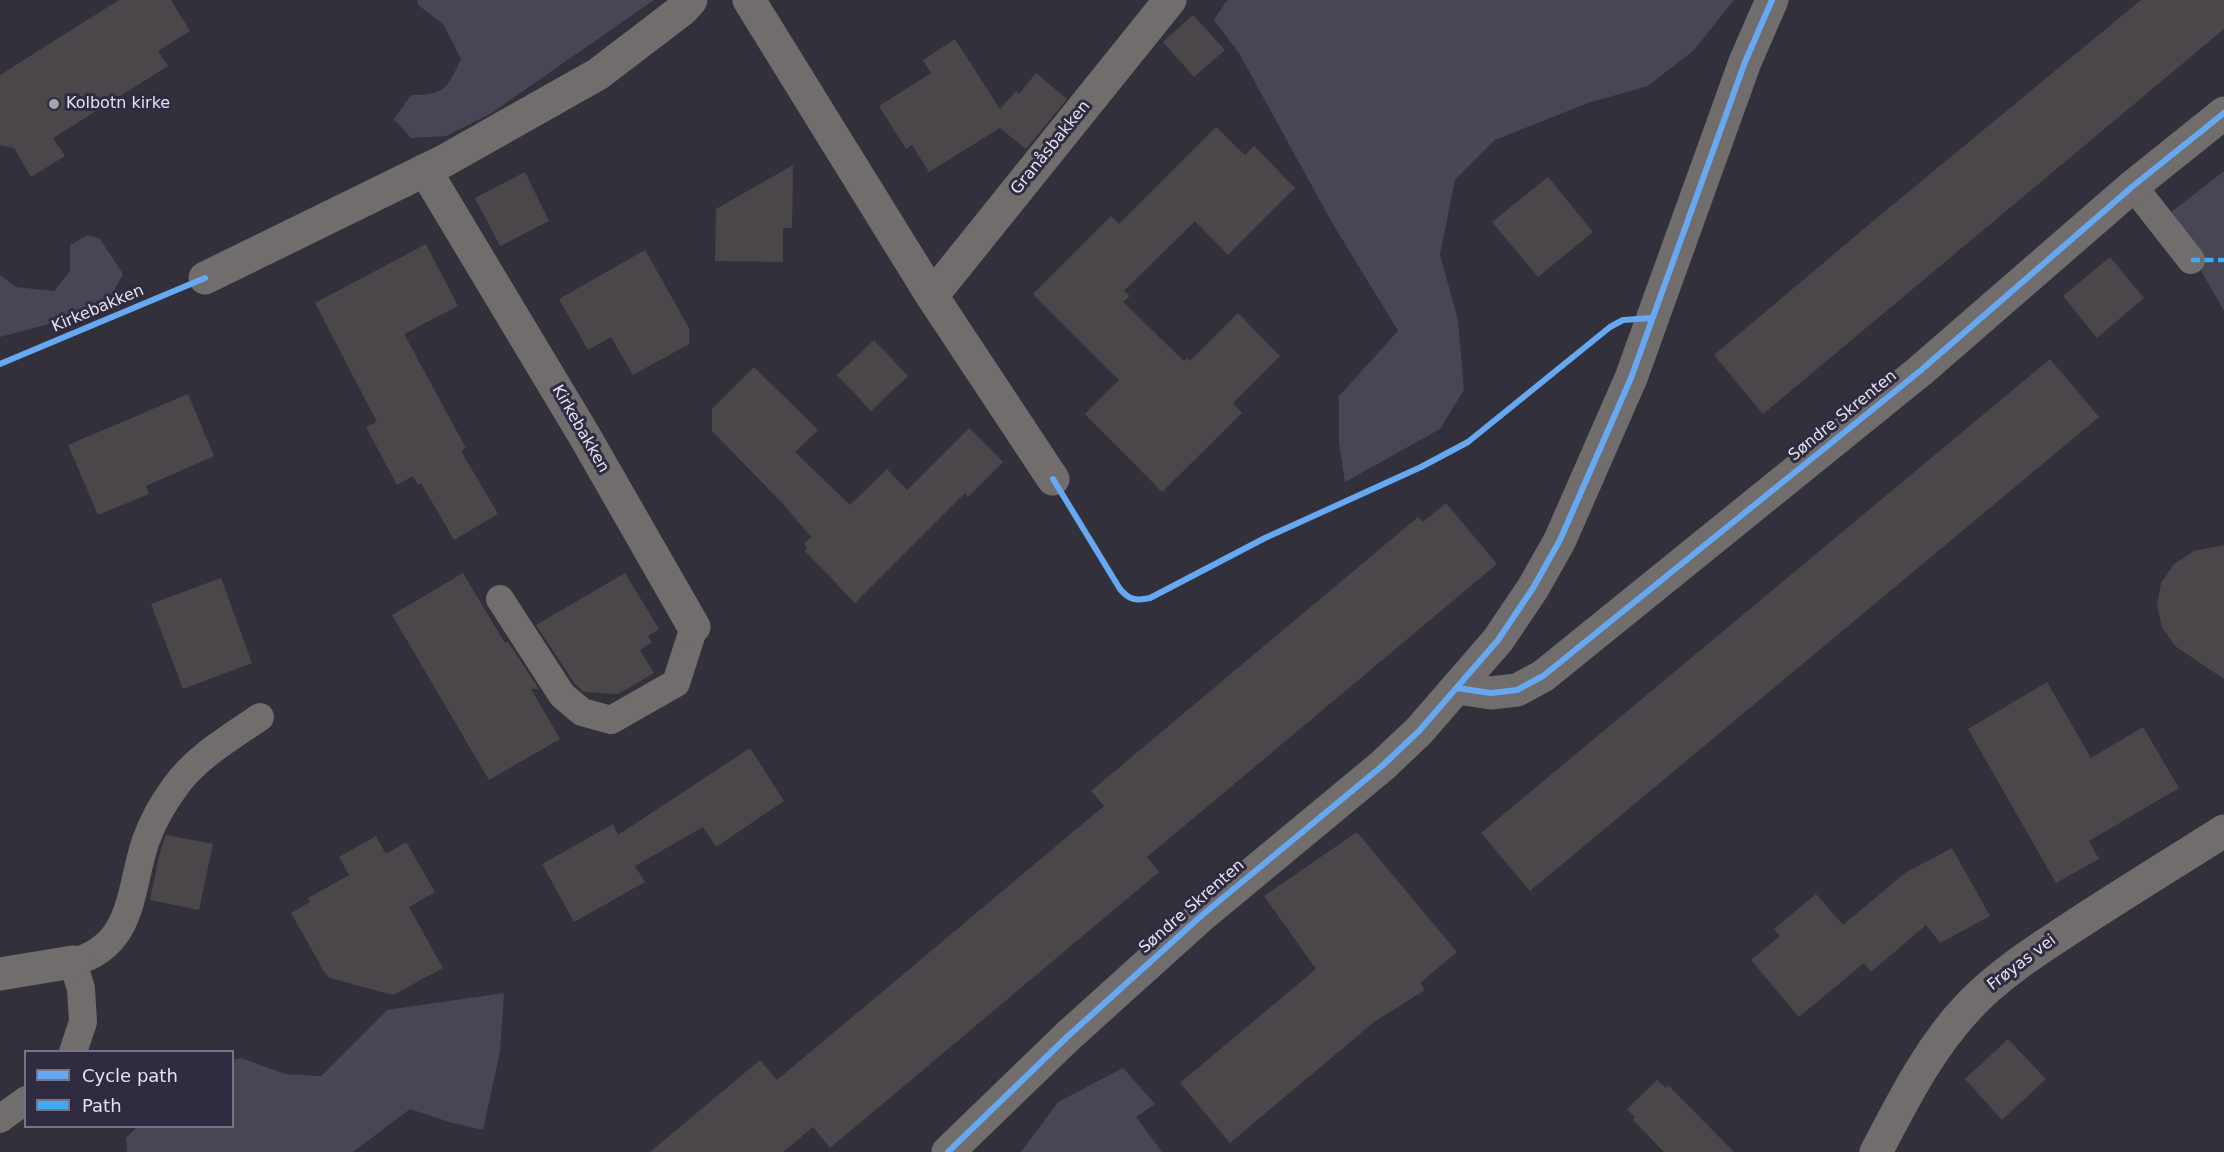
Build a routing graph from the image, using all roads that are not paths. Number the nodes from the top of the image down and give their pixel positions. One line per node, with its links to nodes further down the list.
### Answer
1 (691, 0): 6 (street)
2 (749, 0): 10 (street)
3 (1170, 0): 10 (street, Granåsbakken)
4 (1772, 0): 14 (street, Søndre Skrenten)
5 (2224, 113): 7 (street, Søndre Skrenten)
6 (425, 170): 9 (street); 13 (street, Kirkebakken)
7 (2133, 186): 8 (lane); 14 (street, Søndre Skrenten)
8 (2191, 260)
9 (206, 278)
10 (932, 296): 11 (street)
11 (1053, 479)
12 (500, 599): 13 (lane)
13 (694, 627)
14 (1457, 688): 22 (street, Søndre Skrenten)
15 (260, 717): 17 (lane)
16 (2224, 831): 23 (street, Frøyas vei)
17 (73, 962): 18 (street); 19 (lane)
18 (0, 974)
19 (74, 1050)
20 (24, 1101): 21 (lane)
21 (0, 1119)
22 (948, 1152)
23 (1876, 1152)

